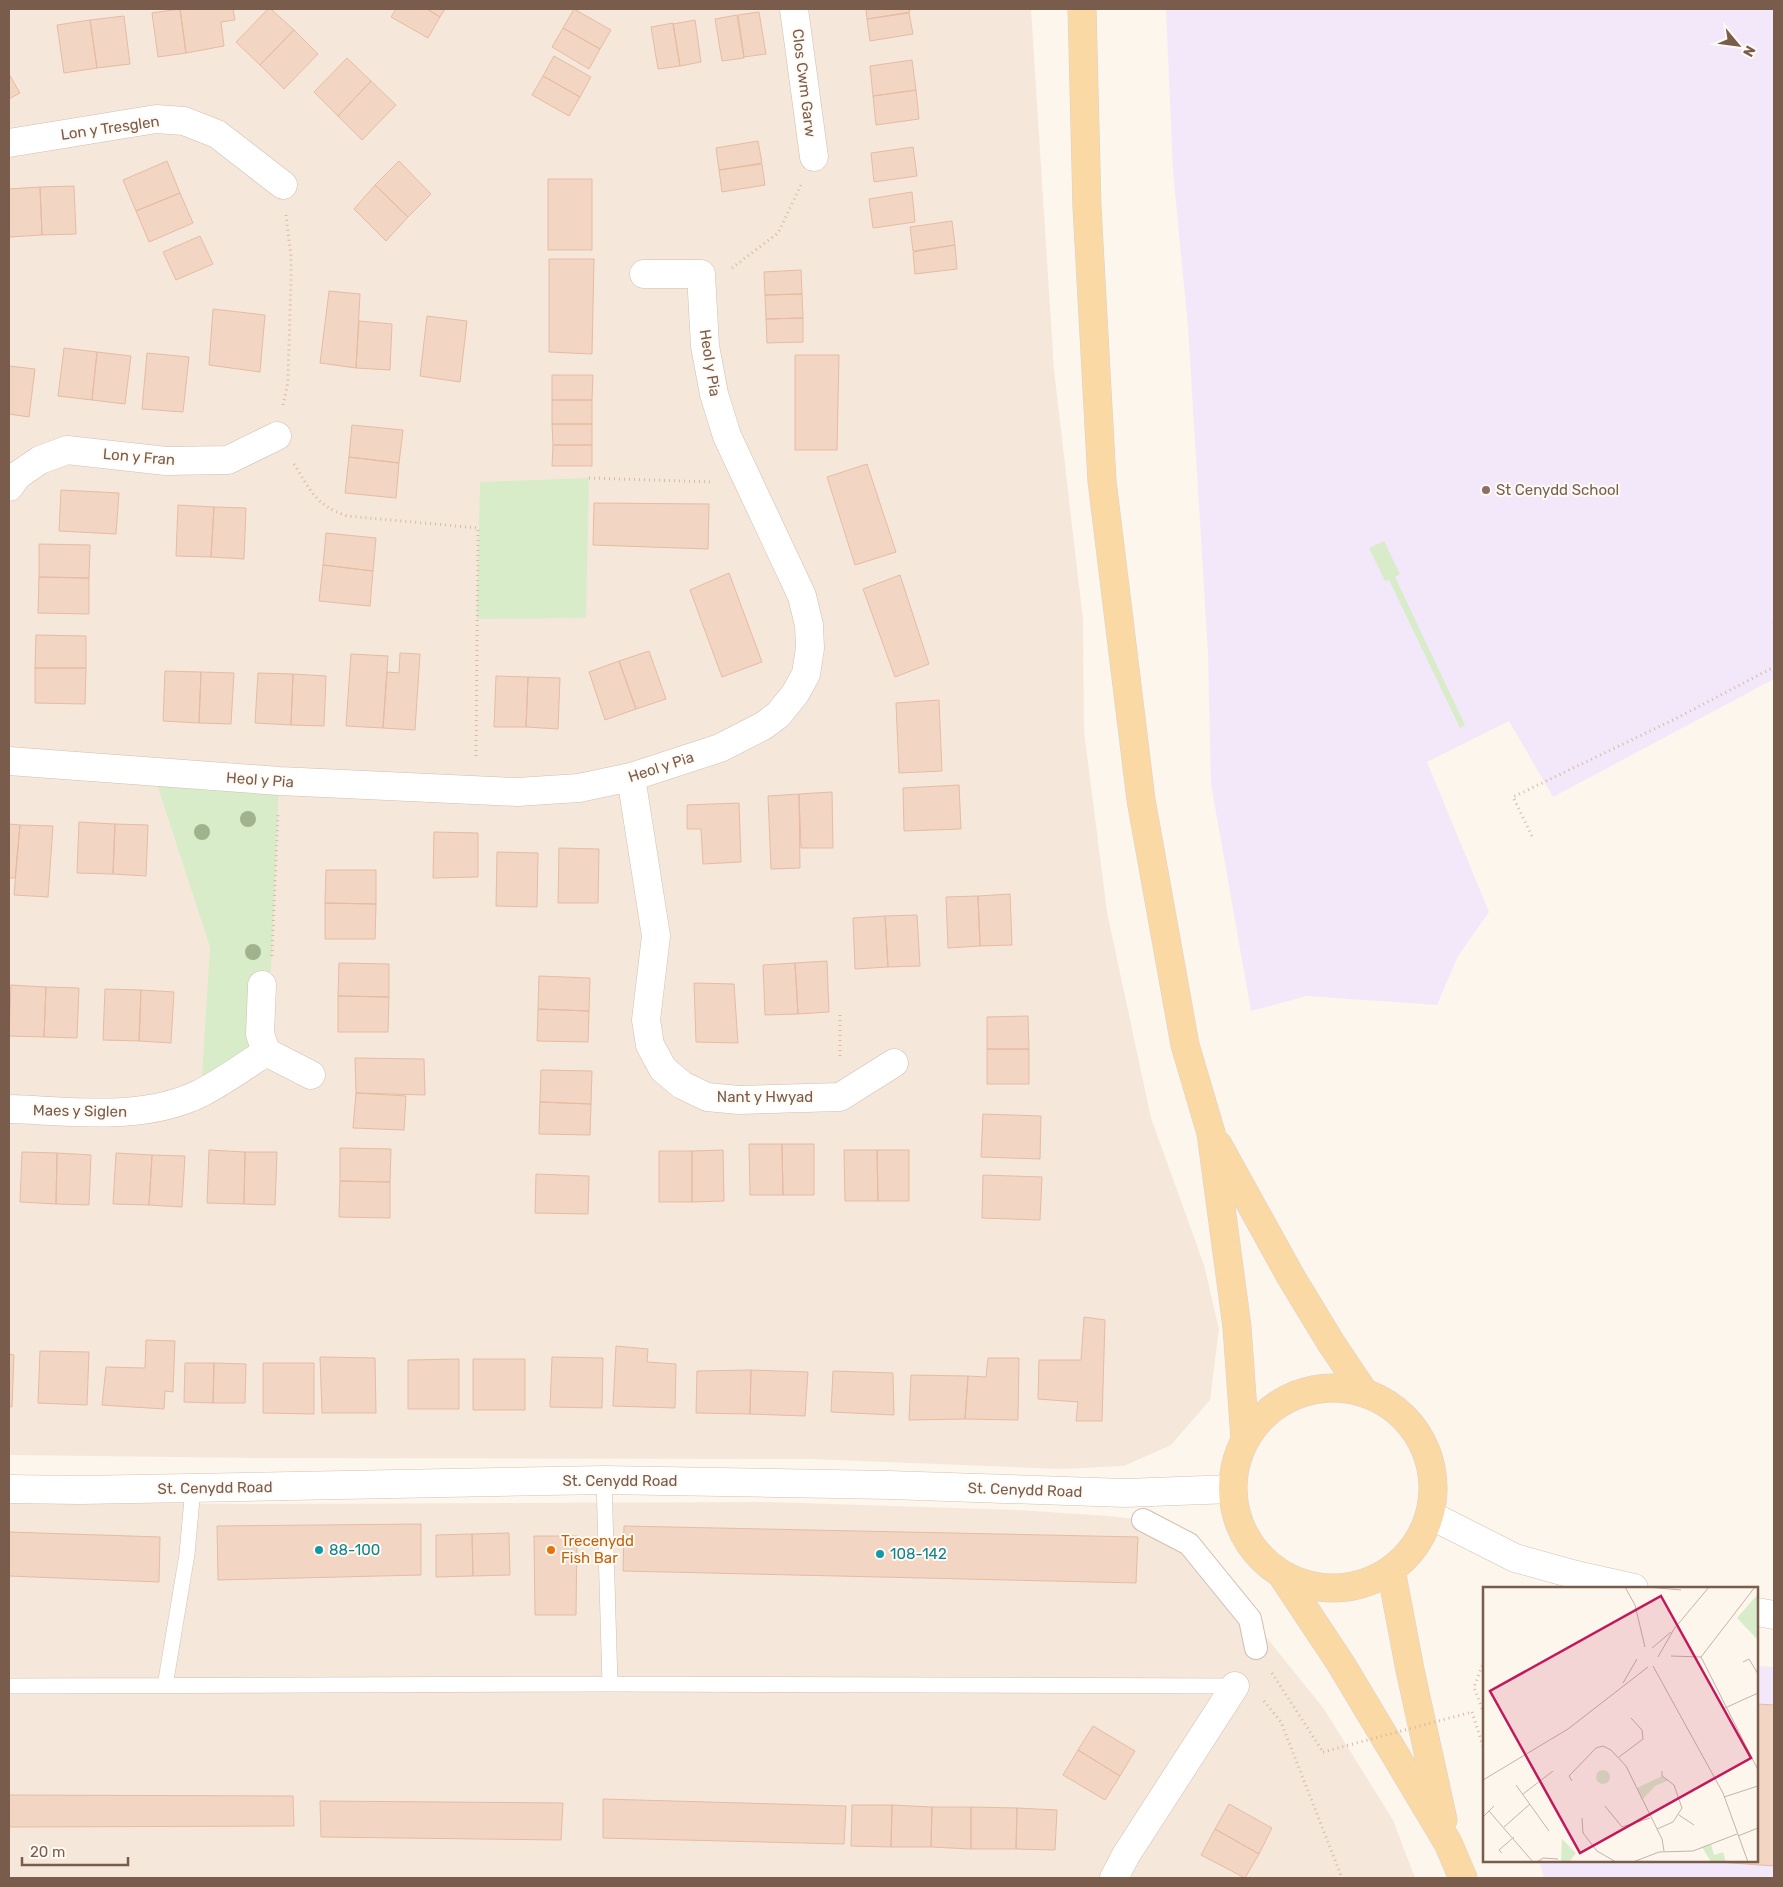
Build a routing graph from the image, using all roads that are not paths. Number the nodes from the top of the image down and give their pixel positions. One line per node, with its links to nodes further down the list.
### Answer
1 (794, 9): 4 (street, Clos Cwm Garw)
2 (1082, 9): 16 (main road)
3 (9, 143): 5 (street, Lon y Tresglen)
4 (814, 157)
5 (283, 185)
6 (644, 274): 10 (street, Heol y Pia)
7 (277, 436): 8 (street, Lon y Fran)
8 (9, 487)
9 (9, 762): 10 (street, Heol y Pia)
10 (631, 777): 13 (street, Nant y Hwyad)
11 (262, 985): 12 (street)
12 (266, 1052): 14 (street); 15 (street, Maes y Siglen)
13 (894, 1063)
14 (311, 1074)
15 (9, 1109)
16 (1211, 1133): 17 (main road); 18 (main road)
17 (1364, 1392): 18 (main road); 23 (main road)
18 (1245, 1439): 22 (main road)
19 (604, 1480): 21 (street, St. Cenydd Road); 22 (street, St. Cenydd Road); 31 (lane)
20 (9, 1488): 21 (street, St. Cenydd Road)
21 (193, 1488): 33 (lane)
22 (1232, 1489): 26 (main road)
23 (1430, 1514): 25 (main road); 27 (street)
24 (1143, 1520): 30 (street)
25 (1391, 1570): 26 (main road); 35 (main road)
26 (1282, 1574): 35 (main road)
27 (1630, 1587)
28 (1758, 1612): 29 (street)
29 (1774, 1615)
30 (1256, 1648)
31 (610, 1684): 33 (lane); 34 (lane)
32 (9, 1686): 33 (lane)
33 (165, 1686)
34 (1235, 1686): 36 (street)
35 (1448, 1843): 37 (main road)
36 (1120, 1867)
37 (1463, 1878)

